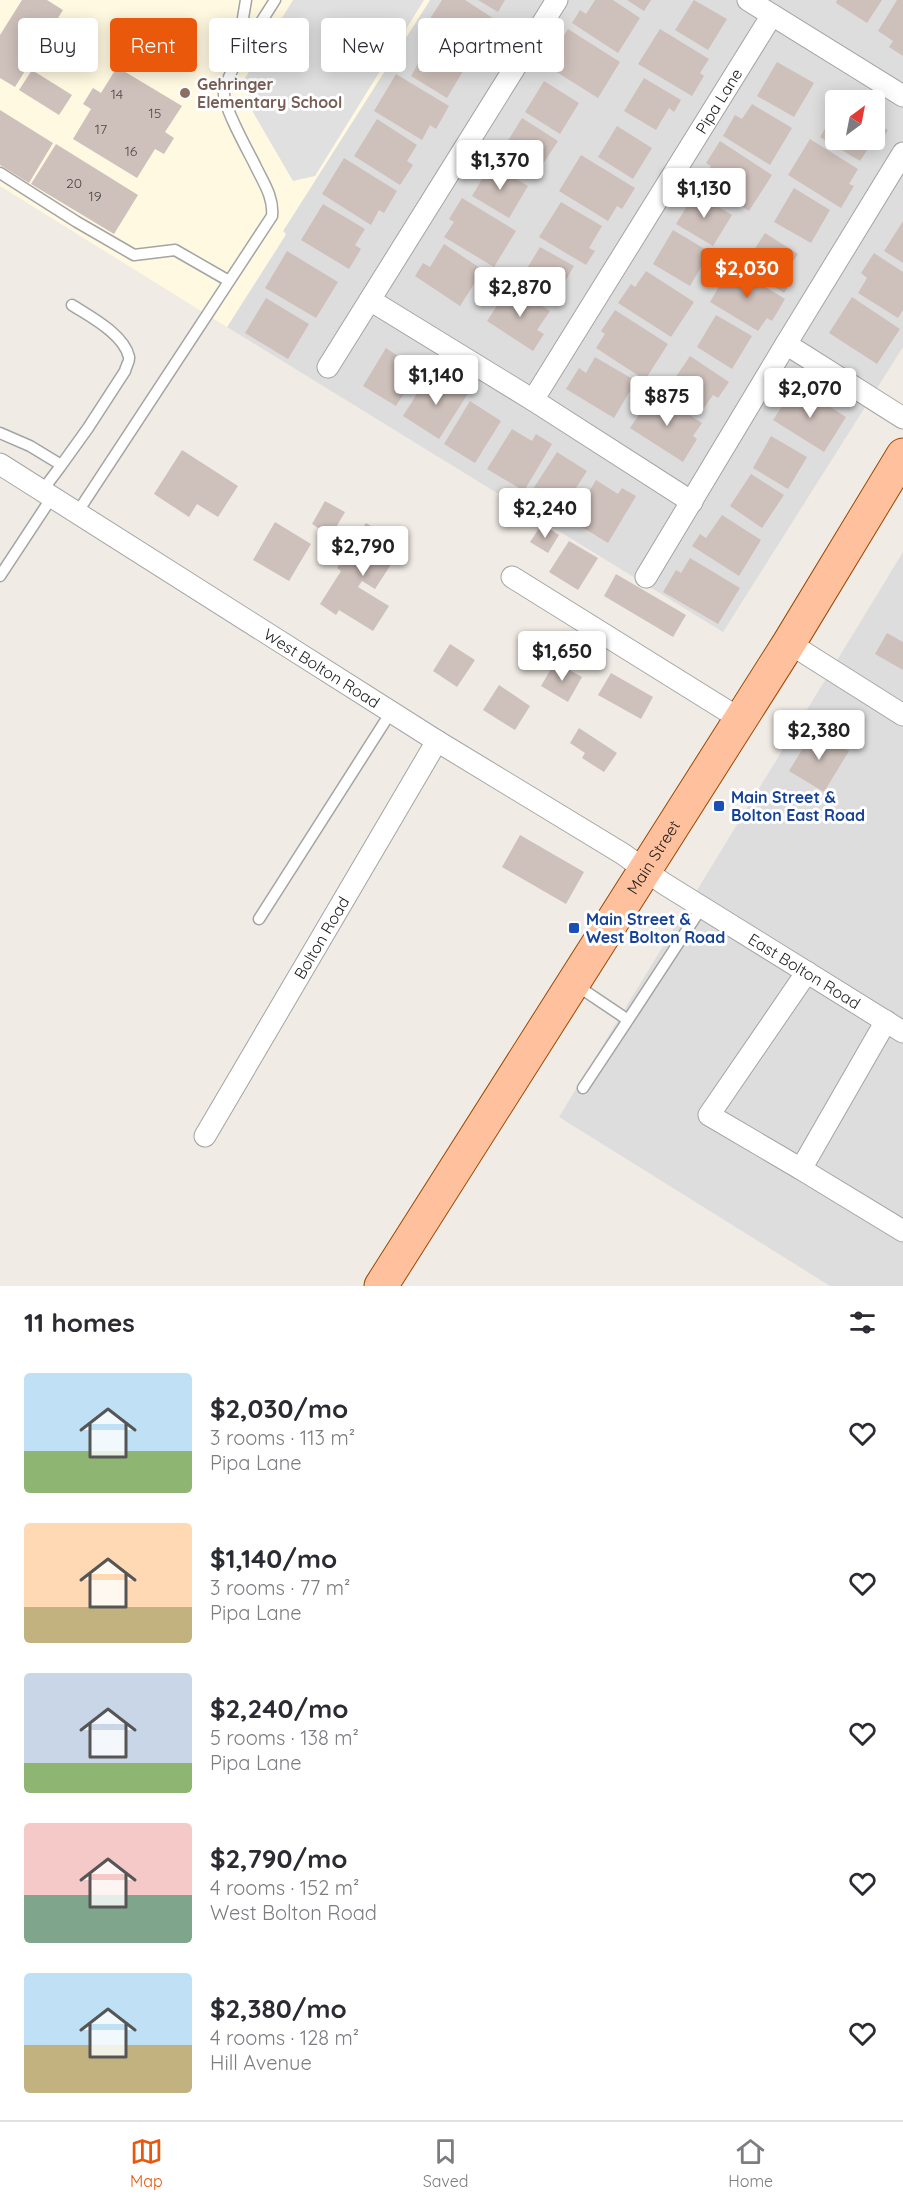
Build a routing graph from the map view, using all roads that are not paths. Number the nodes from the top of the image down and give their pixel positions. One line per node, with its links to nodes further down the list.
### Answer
1 (246, 0): 6 (lane)
2 (275, 0): 7 (lane)
3 (557, 0): 13 (street)
4 (748, 0): 5 (street)
5 (772, 15): 9 (street); 17 (street, Pipa Lane)
6 (243, 18)
7 (264, 18)
8 (232, 72): 12 (lane)
9 (903, 96)
10 (903, 153): 15 (street)
11 (0, 173): 12 (lane)
12 (229, 281): 25 (lane)
13 (370, 300): 16 (street); 17 (street)
14 (72, 305): 22 (lane)
15 (786, 344): 18 (street); 24 (street)
16 (328, 368)
17 (533, 400): 24 (street)
18 (903, 418)
19 (0, 433): 22 (lane)
20 (903, 455): 29 (main road, Main Street)
21 (0, 464): 23 (street, West Bolton Road)
22 (60, 467): 23 (lane)
23 (47, 494): 25 (street, West Bolton Road); 26 (lane)
24 (692, 502): 28 (street)
25 (77, 513): 30 (street, West Bolton Road)
26 (0, 576)
27 (512, 577): 32 (street)
28 (646, 577)
29 (789, 643): 31 (street); 32 (main road, Main Street)
30 (391, 712): 33 (street, West Bolton Road); 36 (lane)
31 (903, 715)
32 (740, 719): 34 (main road, Main Street)
33 (437, 741): 34 (street, West Bolton Road); 42 (street, Bolton Road)
34 (645, 870): 35 (street, East Bolton Road); 38 (main road, Main Street)
35 (702, 907): 37 (street, East Bolton Road); 39 (lane)
36 (259, 919)
37 (807, 972): 40 (street, East Bolton Road); 43 (street)
38 (573, 983): 39 (lane); 45 (main road, Main Street)
39 (628, 1020): 41 (lane)
40 (895, 1027): 43 (street)
41 (583, 1088)
42 (205, 1136)
43 (801, 1169): 44 (street)
44 (903, 1231)
45 (381, 1286)

